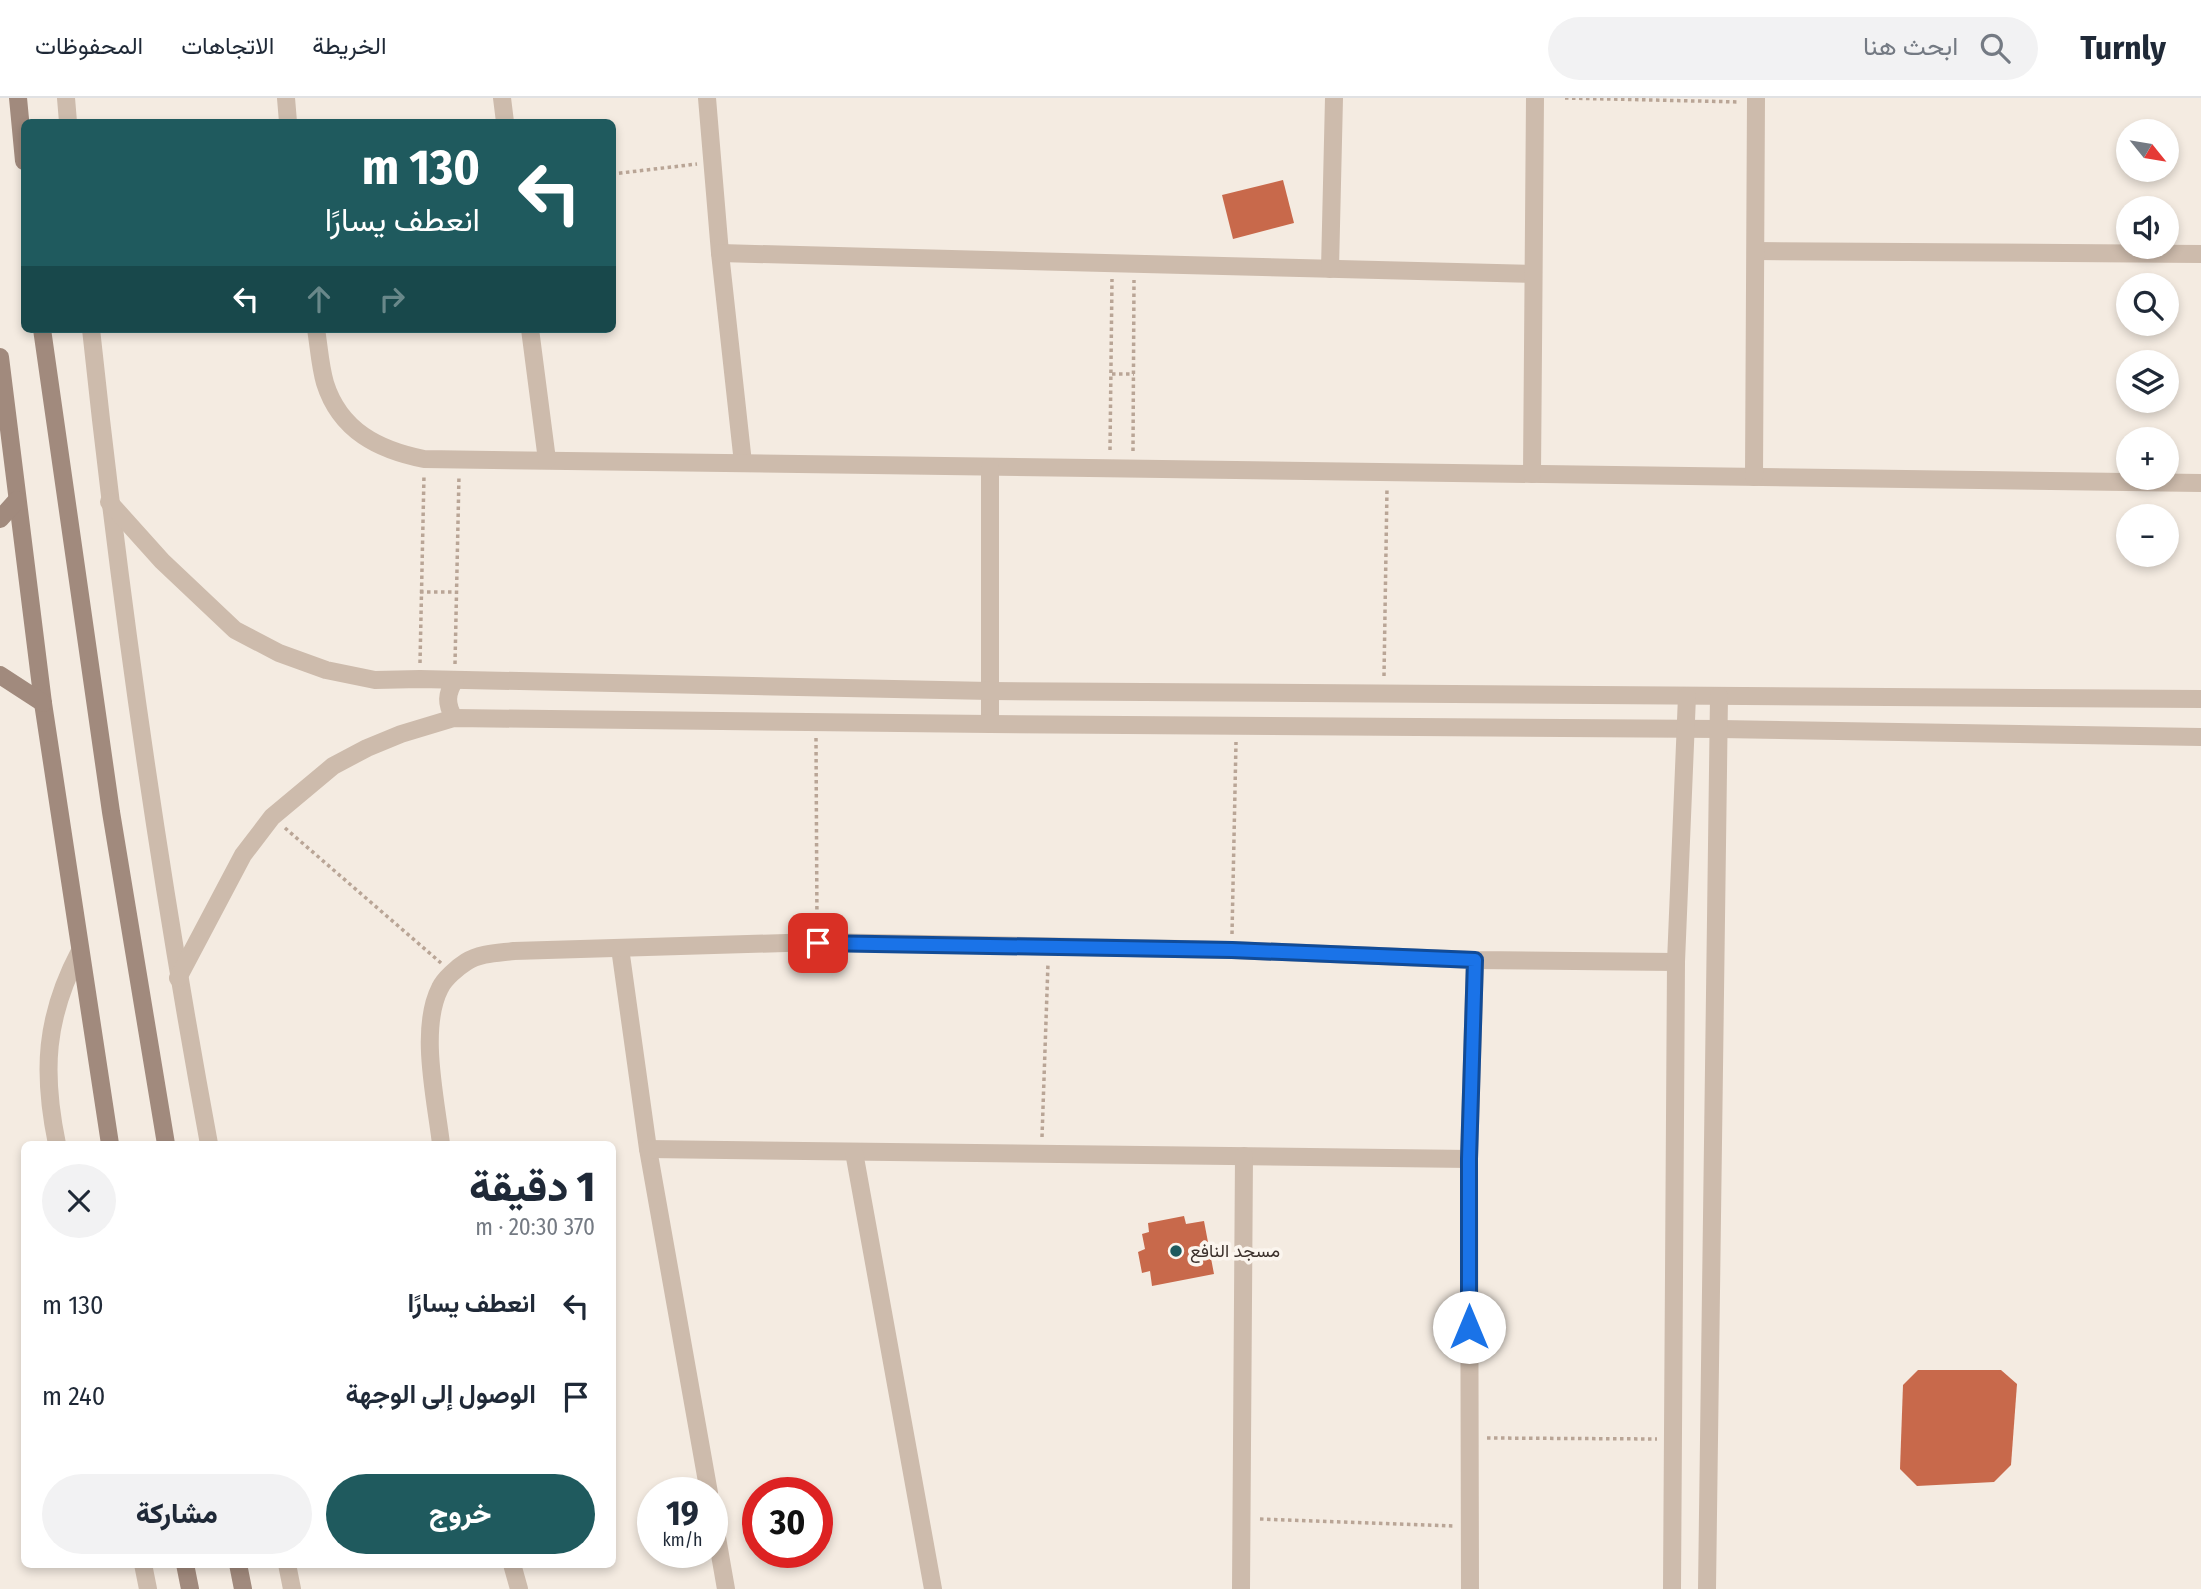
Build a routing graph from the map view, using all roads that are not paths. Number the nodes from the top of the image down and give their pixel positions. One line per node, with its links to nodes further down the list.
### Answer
1 (18, 98): 10 (street)
2 (66, 98): 8 (street)
3 (502, 98): 9 (street)
4 (707, 98): 12 (street)
5 (1334, 98): 14 (street)
6 (1535, 98): 15 (street)
7 (1756, 100): 11 (street)
8 (68, 119)
9 (505, 119)
10 (21, 130)
11 (1756, 251): 13 (street); 25 (street)
12 (720, 253): 14 (street); 22 (street)
13 (2201, 254)
14 (1330, 269): 15 (street)
15 (1533, 274): 24 (street)
16 (43, 333): 49 (street)
17 (91, 333): 28 (street)
18 (317, 333): 21 (street)
19 (531, 333): 21 (street)
20 (0, 357): 27 (street)
21 (547, 460): 22 (street)
22 (743, 463): 23 (street)
23 (990, 467): 24 (street); 32 (street)
24 (1532, 474): 25 (street)
25 (1755, 477): 26 (street)
26 (2201, 483)
27 (17, 500): 29 (street); 36 (street)
28 (110, 502): 31 (street); 46 (street)
29 (0, 519)
30 (0, 676): 36 (street)
31 (455, 680): 32 (street); 37 (street)
32 (990, 691): 33 (street); 38 (street)
33 (1688, 696): 34 (street); 39 (street)
34 (1719, 696): 35 (street); 40 (street)
35 (2201, 699)
36 (43, 703): 43 (street)
37 (454, 718): 38 (street); 46 (street)
38 (990, 724): 39 (street)
39 (1687, 729): 40 (street); 45 (street)
40 (1720, 729): 41 (street); 73 (street)
41 (2201, 737)
42 (620, 948): 44 (street); 51 (street); 52 (street)
43 (80, 951): 47 (street); 48 (street)
44 (1475, 960): 45 (street); 55 (street)
45 (1676, 962): 72 (street)
46 (178, 978): 50 (street)
47 (57, 1141)
48 (110, 1141)
49 (166, 1141)
50 (208, 1141)
51 (441, 1141)
52 (648, 1149): 53 (street); 56 (street)
53 (854, 1152): 54 (street); 69 (street)
54 (1244, 1156): 55 (street); 70 (street)
55 (1469, 1159): 71 (street)
56 (706, 1477)
57 (144, 1568): 63 (street)
58 (186, 1568): 64 (street)
59 (239, 1568): 65 (street)
60 (288, 1568): 66 (street)
61 (513, 1568): 67 (street)
62 (722, 1568): 68 (street)
63 (148, 1589)
64 (190, 1589)
65 (243, 1589)
66 (292, 1589)
67 (519, 1589)
68 (726, 1589)
69 (933, 1589)
70 (1241, 1589)
71 (1471, 1589)
72 (1672, 1589)
73 (1707, 1589)

